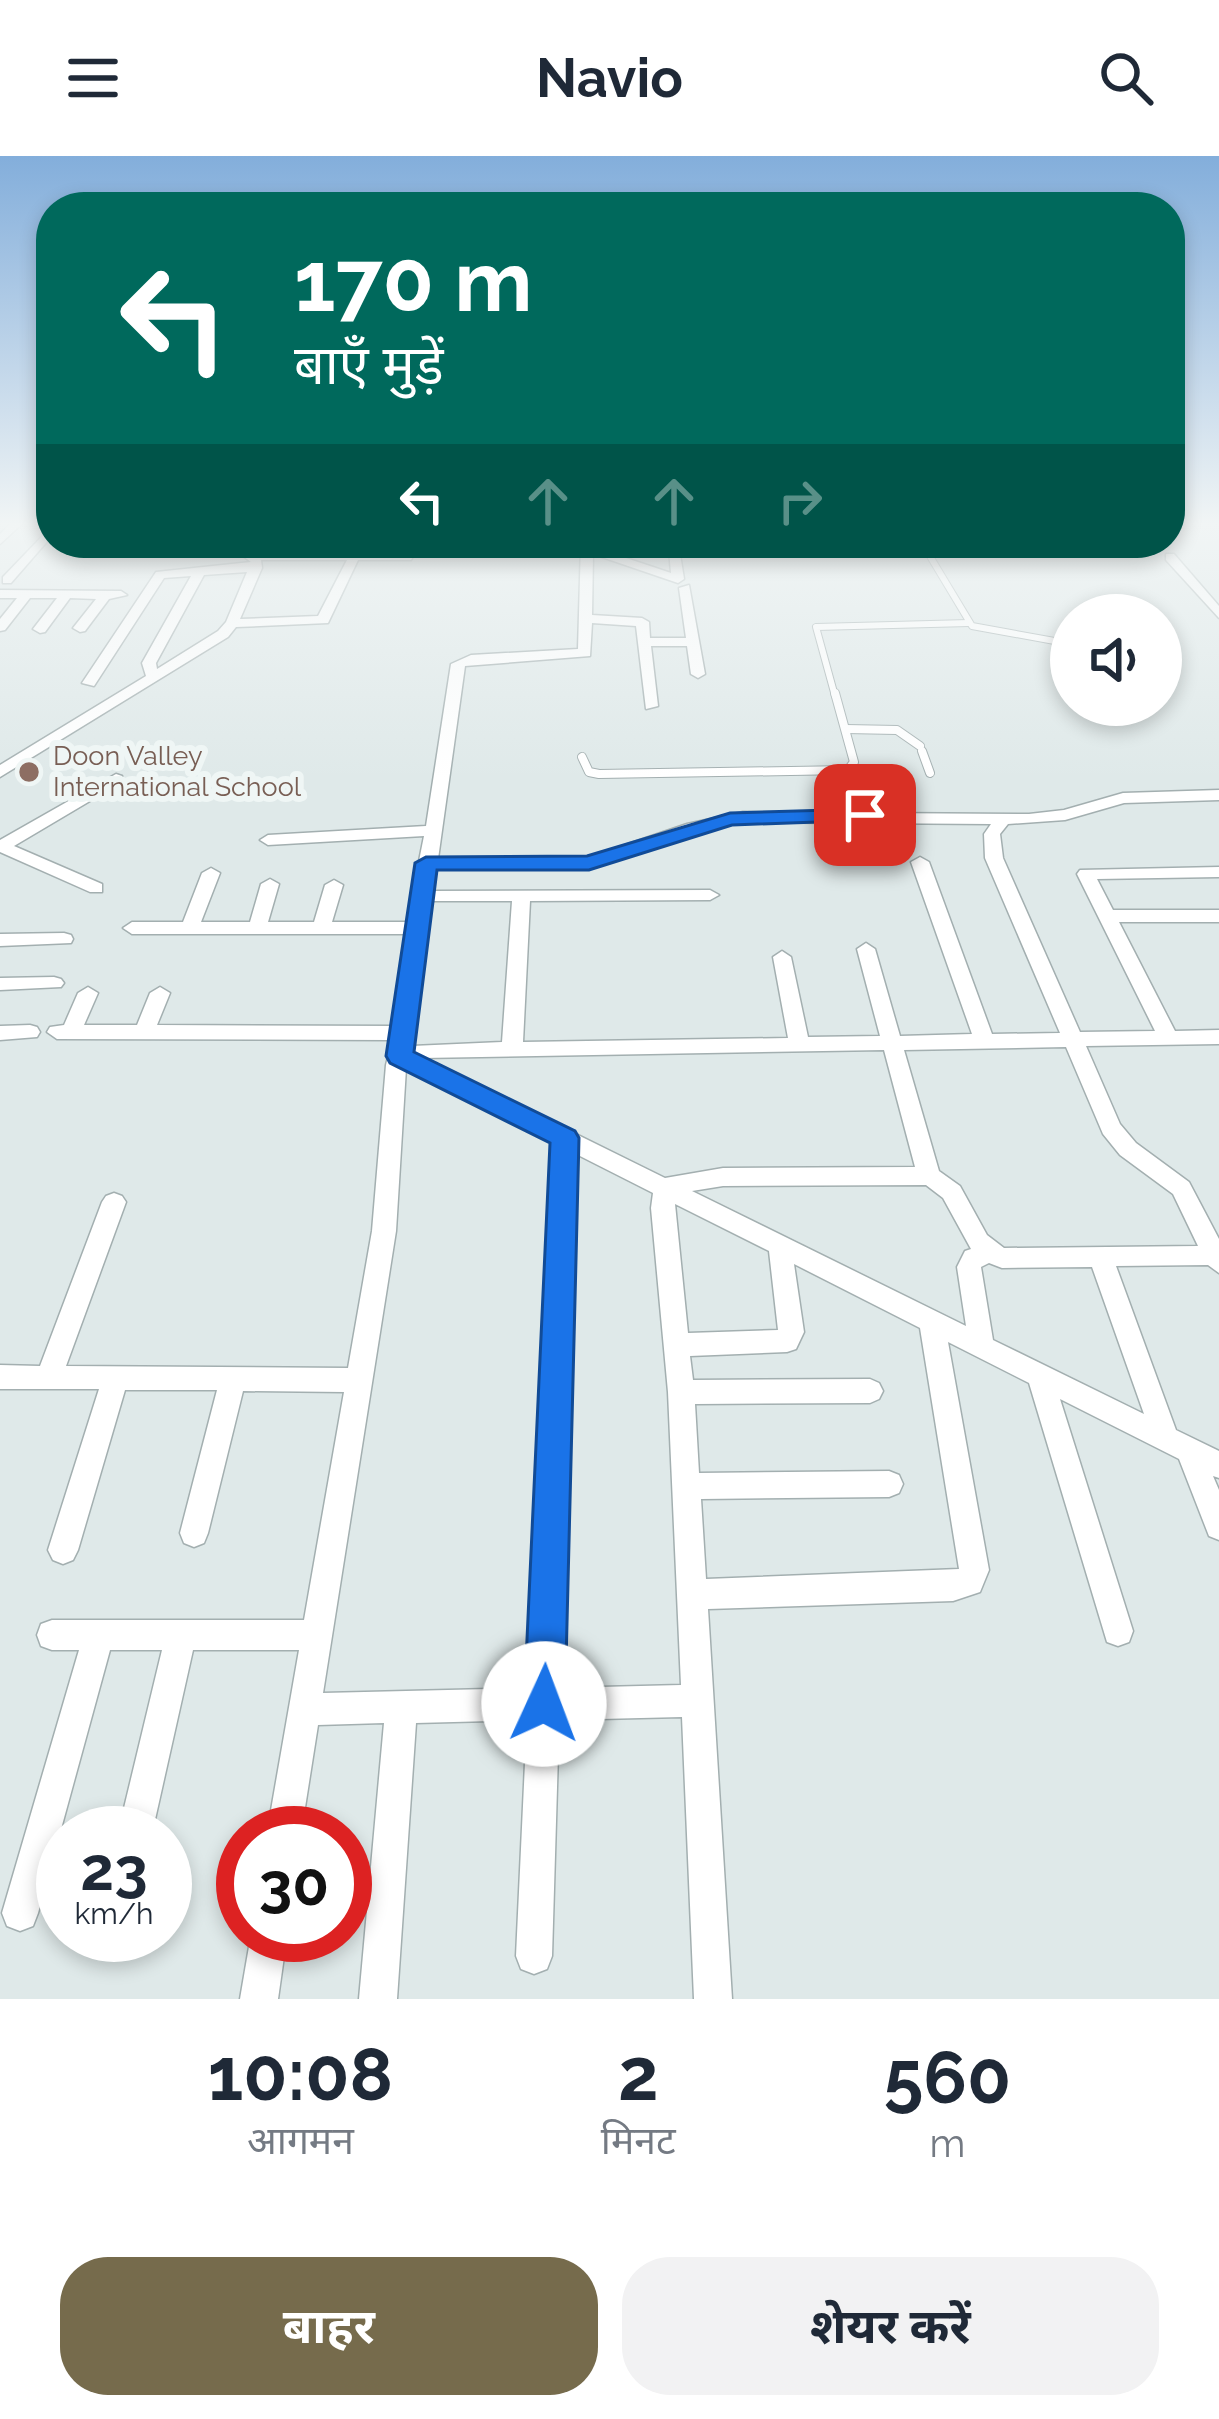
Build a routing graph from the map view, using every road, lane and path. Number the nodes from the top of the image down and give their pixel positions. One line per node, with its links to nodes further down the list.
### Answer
1 (57, 607): 14 (street)
2 (101, 607): 13 (street)
3 (138, 607): 20 (street)
4 (180, 607): 18 (street)
5 (236, 607): 12 (street)
6 (329, 607): 12 (street)
7 (586, 607): 10 (street)
8 (689, 607): 17 (street)
9 (959, 607): 11 (lane)
10 (586, 620): 16 (street); 29 (street)
11 (968, 622): 15 (lane); 22 (lane)
12 (232, 623): 18 (street)
13 (80, 628)
14 (40, 629)
15 (1050, 640)
16 (644, 642): 17 (street); 21 (street)
17 (694, 642): 19 (street)
18 (152, 674): 24 (street)
19 (698, 674)
20 (89, 683)
21 (651, 706)
22 (846, 729): 23 (lane); 25 (lane)
23 (583, 757)
24 (0, 772)
25 (930, 773)
26 (116, 779): 31 (street)
27 (1219, 795): 28 (street)
28 (1003, 819): 33 (street); 62 (street)
29 (431, 830): 30 (street); 33 (street)
30 (268, 840)
31 (1, 846): 38 (street)
32 (920, 862): 63 (street)
33 (426, 863): 40 (street)
34 (1219, 872): 42 (street)
35 (211, 873): 45 (street)
36 (270, 884): 46 (street)
37 (334, 885): 47 (street)
38 (96, 888)
39 (710, 895): 41 (street)
40 (421, 896): 41 (street); 48 (street)
41 (520, 896): 67 (street)
42 (1106, 916): 43 (street); 60 (street)
43 (1219, 916)
44 (132, 928): 45 (street)
45 (190, 928): 46 (street)
46 (257, 928): 47 (street)
47 (321, 928): 48 (street)
48 (416, 928): 66 (street)
49 (64, 939): 50 (street)
50 (0, 940)
51 (866, 949): 64 (street)
52 (782, 957): 65 (street)
53 (55, 983): 54 (street)
54 (0, 984)
55 (88, 993): 58 (street)
56 (160, 993): 58 (street)
57 (30, 1032): 59 (street)
58 (144, 1032): 66 (street)
59 (0, 1033)
60 (1168, 1037): 61 (street); 62 (street)
61 (1219, 1037)
62 (1075, 1038): 63 (street); 75 (street)
63 (984, 1040): 64 (street)
64 (891, 1042): 65 (street); 69 (street)
65 (799, 1043): 67 (street)
66 (401, 1044): 67 (street); 68 (street); 84 (street)
67 (512, 1049)
68 (565, 1138): 70 (street); 101 (street)
69 (929, 1176): 70 (street); 73 (street)
70 (665, 1187): 72 (street); 77 (street)
71 (114, 1202): 80 (street)
72 (781, 1247): 76 (street); 77 (street)
73 (987, 1254): 74 (street); 78 (street)
74 (1101, 1257): 75 (street); 87 (street)
75 (1218, 1258)
76 (932, 1323): 78 (street); 94 (street)
77 (676, 1345): 86 (street)
78 (982, 1348): 83 (street)
79 (0, 1376): 80 (street)
80 (49, 1377): 81 (street)
81 (116, 1377): 82 (street); 93 (street)
82 (233, 1378): 84 (street); 92 (street)
83 (1042, 1379): 87 (street); 95 (street)
84 (356, 1380): 99 (street)
85 (870, 1391): 86 (street)
86 (681, 1392): 90 (street)
87 (1177, 1445): 88 (street); 91 (street)
88 (1219, 1465)
89 (889, 1484): 90 (street)
90 (686, 1486): 94 (street)
91 (1219, 1526)
92 (194, 1533)
93 (63, 1550)
94 (692, 1594): 100 (street)
95 (1118, 1631)
96 (52, 1635): 97 (street)
97 (99, 1635): 98 (street); 106 (street)
98 (181, 1635): 99 (street); 104 (street)
99 (316, 1635): 103 (street)
100 (697, 1701): 101 (street); 111 (street)
101 (544, 1704): 102 (street); 107 (street)
102 (401, 1708): 103 (street); 110 (street)
103 (302, 1709): 105 (street)
104 (141, 1806)
105 (288, 1806)
106 (20, 1913)
107 (534, 1956)
108 (265, 1962): 109 (street)
109 (259, 1999)
110 (378, 1999)
111 (713, 1999)

